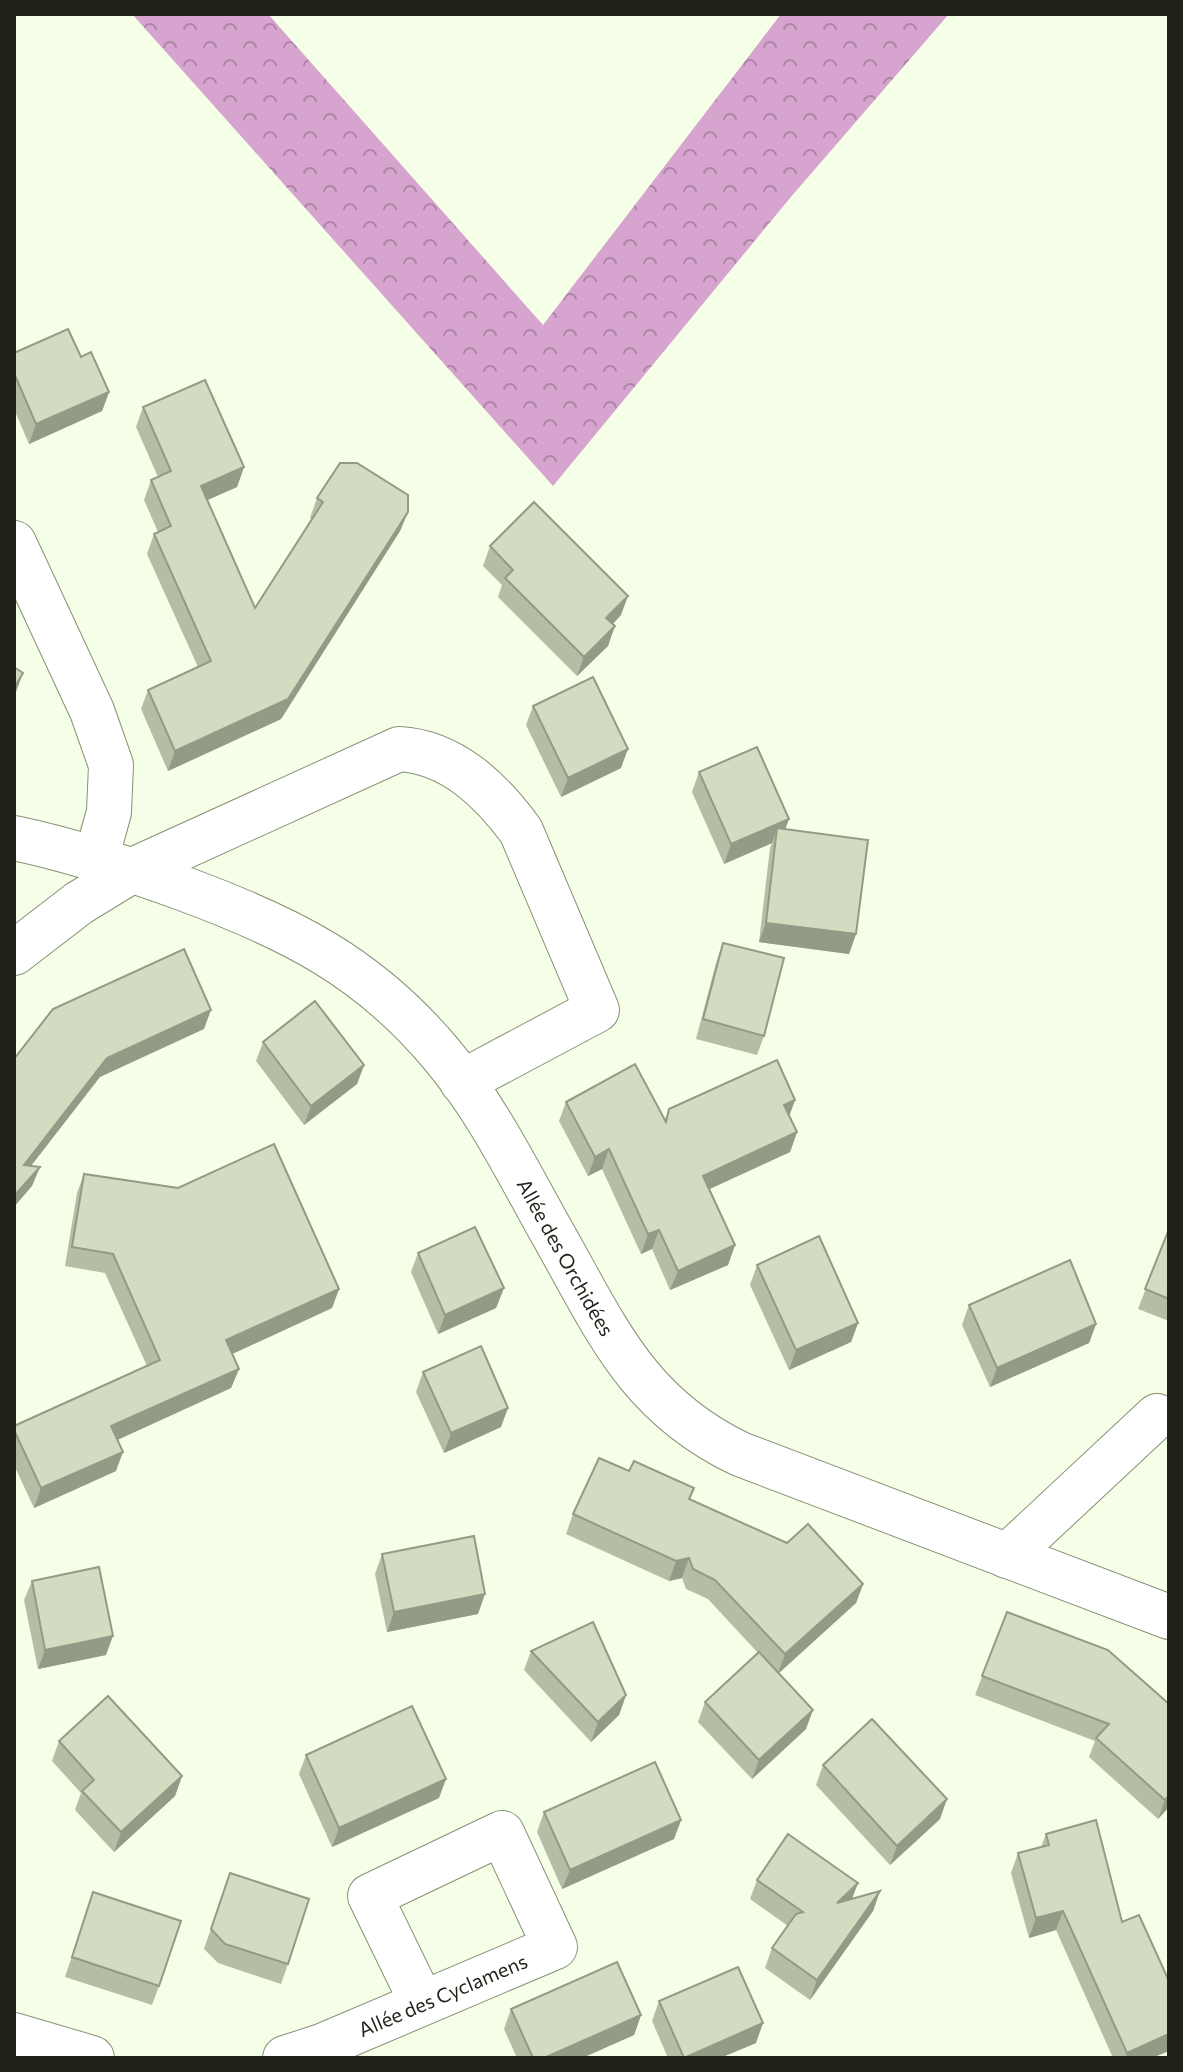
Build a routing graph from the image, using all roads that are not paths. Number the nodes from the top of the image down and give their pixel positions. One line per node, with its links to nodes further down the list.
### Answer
1 (14, 543): 3 (street)
2 (14, 838): 3 (street, Allée des Orchidées)
3 (115, 864): 4 (street); 5 (street, Allée des Orchidées); 5 (street)
4 (14, 953)
5 (462, 1082): 7 (street, Allée des Orchidées)
6 (1157, 1416): 7 (street)
7 (1007, 1556): 8 (street, Allée des Orchidées)
8 (1169, 1617)
9 (422, 2003): 9 (street, Allée des Cyclamens); 12 (street, Allée des Cyclamens)
10 (14, 2035): 11 (street)
11 (92, 2058)
12 (285, 2058)

